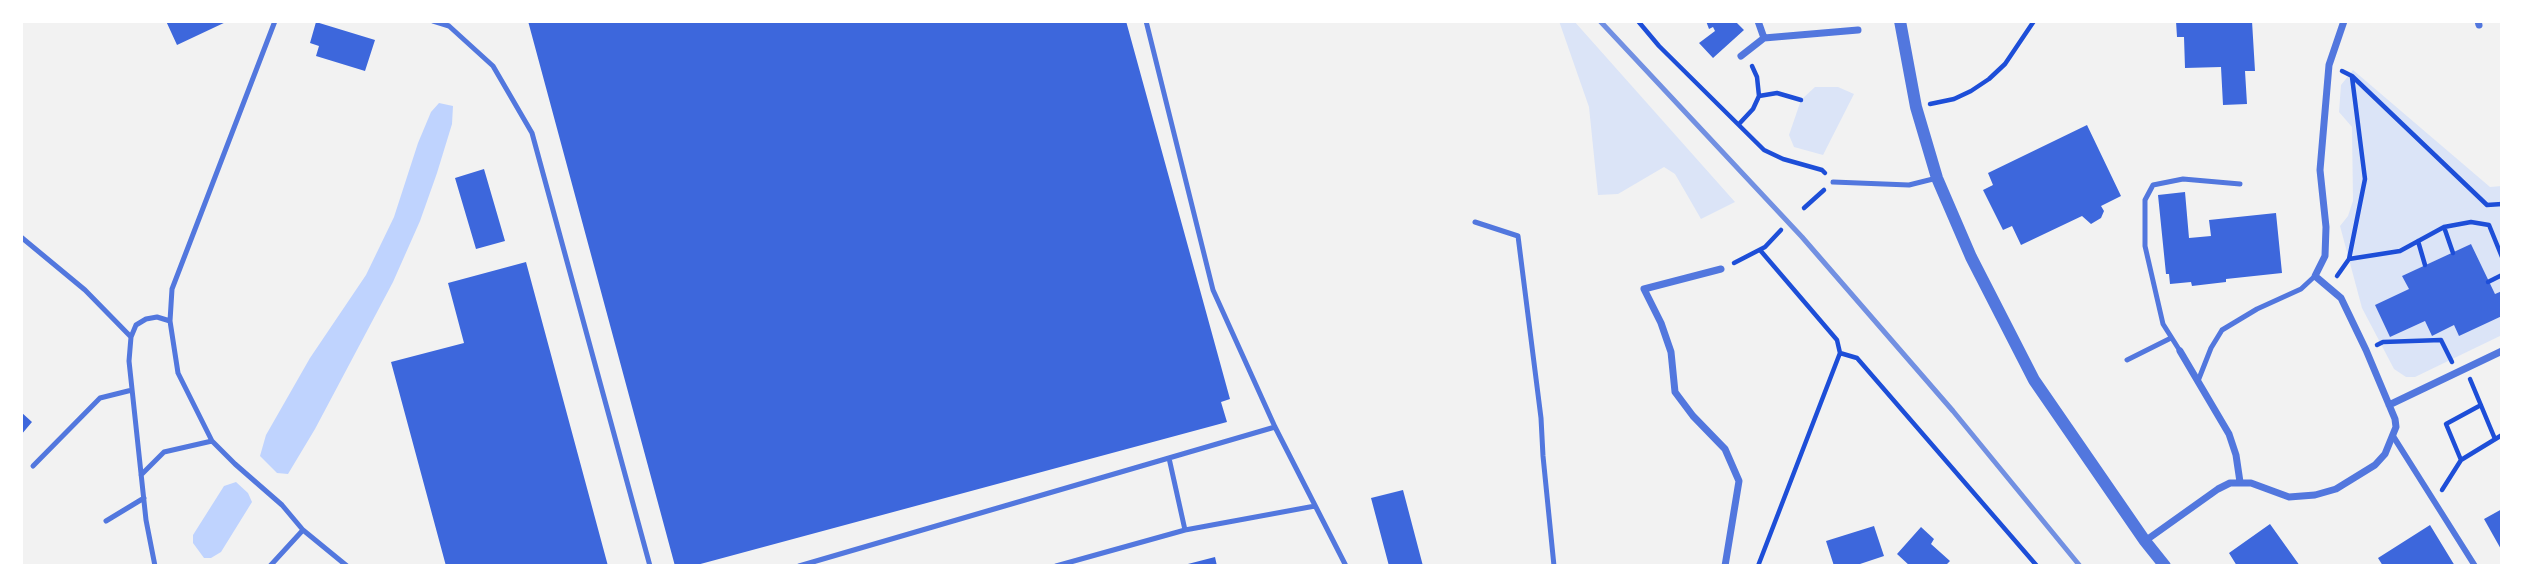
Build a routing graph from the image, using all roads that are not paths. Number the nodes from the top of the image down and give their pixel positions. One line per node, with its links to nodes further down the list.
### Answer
1 (275, 21): 17 (lane)
2 (433, 21): 42 (lane)
3 (1146, 21): 26 (lane)
4 (1758, 21): 8 (street)
5 (1900, 21): 10 (street)
6 (2344, 21): 16 (street)
7 (1858, 30): 8 (street)
8 (1764, 38): 9 (street)
9 (1743, 54)
10 (1937, 178): 11 (lane); 38 (street)
11 (1833, 182)
12 (2240, 184): 19 (lane)
13 (1475, 222): 46 (lane)
14 (21, 237): 18 (lane)
15 (1721, 269): 47 (street)
16 (2315, 276): 23 (lane); 25 (street)
17 (170, 321): 18 (lane); 28 (lane)
18 (131, 337): 24 (lane)
19 (2171, 338): 20 (lane); 22 (lane)
20 (2180, 351): 23 (street)
21 (2502, 351): 25 (street)
22 (2127, 359)
23 (2198, 381): 32 (street)
24 (132, 390): 30 (lane); 31 (lane)
25 (2389, 405): 27 (street)
26 (1275, 427): 29 (lane); 34 (lane)
27 (2393, 436): 32 (street); 49 (street)
28 (212, 441): 31 (lane); 36 (lane)
29 (1169, 458): 37 (lane); 43 (lane)
30 (33, 466)
31 (141, 475): 33 (lane)
32 (2240, 482): 38 (street)
33 (144, 498): 35 (lane); 39 (lane)
34 (1315, 506): 37 (lane); 45 (lane)
35 (106, 521)
36 (303, 530): 40 (lane); 41 (lane)
37 (1185, 530): 44 (lane)
38 (2145, 541): 48 (street)
39 (155, 566)
40 (270, 566)
41 (346, 566)
42 (650, 566)
43 (799, 566)
44 (1056, 566)
45 (1346, 566)
46 (1554, 566)
47 (1725, 566)
48 (2165, 566)
49 (2475, 566)

